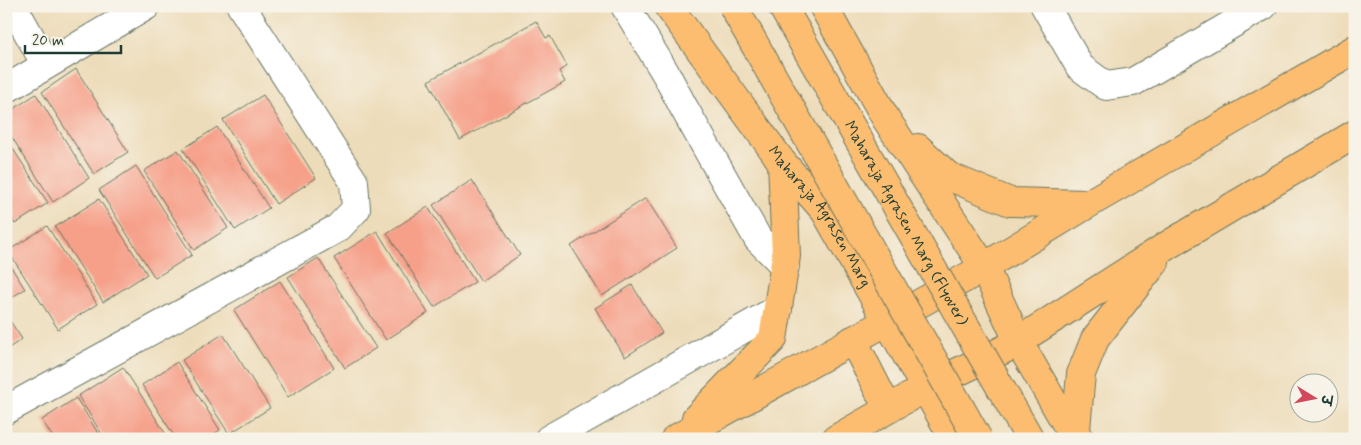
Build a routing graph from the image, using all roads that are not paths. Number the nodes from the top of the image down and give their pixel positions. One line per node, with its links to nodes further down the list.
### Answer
1 (13, 6): 14 (street)
2 (146, 6): 14 (street)
3 (241, 6): 29 (street)
4 (625, 6): 21 (street)
5 (668, 6): 18 (main road, Maharaja Agrasen Marg)
6 (684, 6): 18 (main road)
7 (733, 6): 34 (main road, bridge)
8 (782, 6): 35 (main road, Maharaja Agrasen Marg (Flyover), bridge)
9 (823, 6): 16 (main road)
10 (843, 6): 16 (main road)
11 (1045, 6): 12 (street)
12 (1263, 6)
13 (1355, 49): 19 (main road)
14 (46, 66): 15 (street)
15 (6, 89)
16 (886, 119): 19 (main road); 22 (main road)
17 (1355, 134): 20 (main road)
18 (782, 162): 21 (main road); 24 (main road, Maharaja Agrasen Marg)
19 (1088, 204): 22 (main road)
20 (1168, 245): 26 (main road); 37 (main road)
21 (785, 266): 23 (main road)
22 (984, 267): 24 (main road); 26 (main road)
23 (778, 309): 30 (street); 31 (main road)
24 (887, 321): 25 (main road); 27 (main road, Maharaja Agrasen Marg)
25 (853, 340): 28 (main road); 31 (main road)
26 (1018, 341): 27 (main road); 36 (main road)
27 (925, 388): 28 (main road); 33 (main road, Maharaja Agrasen Marg)
28 (888, 409): 32 (main road)
29 (6, 410)
30 (549, 439)
31 (675, 439)
32 (836, 439)
33 (954, 439)
34 (978, 439)
35 (1030, 439)
36 (1075, 439)
37 (1080, 439)

